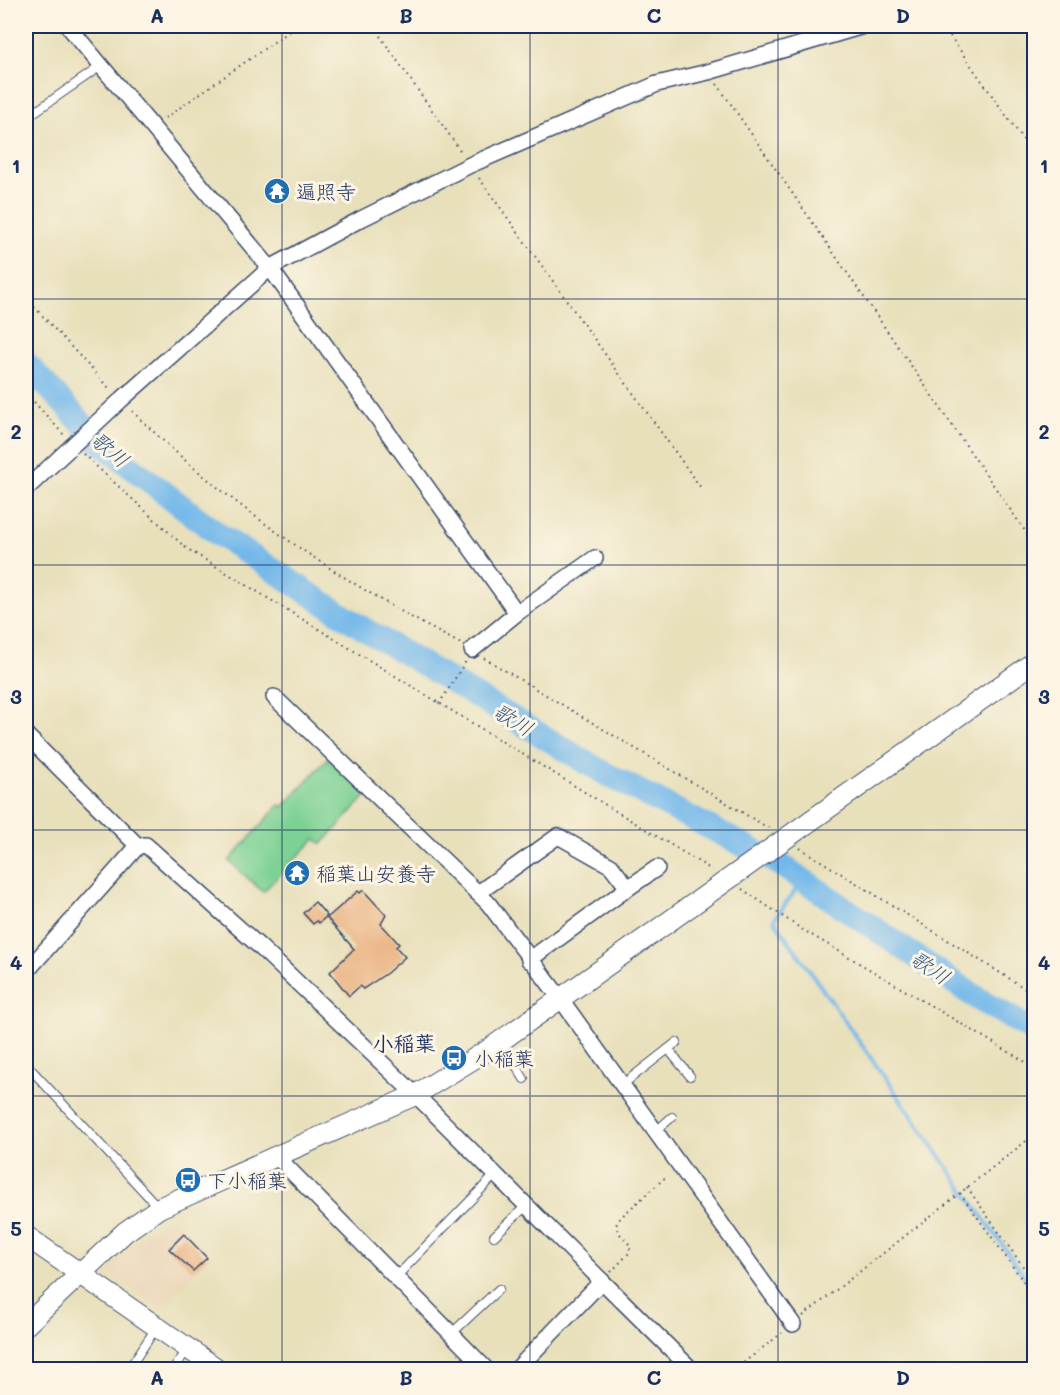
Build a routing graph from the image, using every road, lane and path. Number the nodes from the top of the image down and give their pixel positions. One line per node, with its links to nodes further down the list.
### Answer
1 (68, 26): 6 (street)
2 (297, 26): 9 (path)
3 (372, 26): 11 (path)
4 (863, 26): 7 (street)
5 (943, 26): 10 (path)
6 (101, 66): 8 (lane); 9 (street)
7 (708, 72): 11 (street); 19 (path)
8 (26, 118)
9 (152, 126): 12 (street)
10 (1035, 155)
11 (470, 165): 12 (street); 17 (path)
12 (270, 268): 15 (street); 21 (street)
13 (26, 298): 15 (path)
14 (26, 393): 16 (path)
15 (121, 400): 16 (street); 22 (path)
16 (73, 444): 18 (street); 25 (path)
17 (701, 488)
18 (26, 489)
19 (1035, 544)
20 (596, 558): 21 (street)
21 (517, 613): 22 (street)
22 (472, 650): 25 (path); 27 (path)
23 (1035, 662): 27 (street)
24 (274, 697): 32 (street)
25 (439, 704): 30 (path)
26 (26, 735): 28 (street)
27 (780, 841): 30 (street); 35 (path)
28 (138, 846): 34 (street); 45 (street)
29 (657, 868): 31 (street)
30 (730, 877): 36 (street); 41 (path)
31 (628, 888): 32 (street); 33 (street)
32 (478, 893): 33 (street)
33 (530, 960): 36 (street)
34 (26, 972)
35 (1035, 994)
36 (560, 998): 37 (street); 44 (street)
37 (501, 1040): 43 (lane); 45 (street)
38 (677, 1042): 39 (lane)
39 (668, 1049): 42 (lane); 44 (lane)
40 (26, 1064): 55 (lane)
41 (1035, 1066)
42 (690, 1076)
43 (524, 1079)
44 (621, 1085): 47 (street)
45 (416, 1095): 49 (street); 51 (street)
46 (672, 1118): 47 (lane)
47 (655, 1132): 50 (street)
48 (1035, 1135): 52 (path)
49 (278, 1158): 55 (street); 59 (street)
50 (679, 1165): 60 (path); 64 (street)
51 (496, 1174): 54 (street); 59 (lane)
52 (967, 1187): 53 (path); 61 (path)
53 (960, 1193): 63 (path); 64 (path)
54 (526, 1206): 57 (lane); 60 (street)
55 (159, 1208): 58 (street)
56 (26, 1236): 58 (street)
57 (494, 1236)
58 (81, 1274): 65 (street); 66 (street)
59 (394, 1278): 67 (street)
60 (602, 1281): 73 (street); 74 (street)
61 (1035, 1282)
62 (499, 1289): 67 (lane)
63 (1035, 1296)
64 (793, 1324): 75 (path)
65 (26, 1325)
66 (156, 1328): 68 (street); 69 (lane)
67 (452, 1333): 72 (street)
68 (188, 1348): 70 (lane); 71 (street)
69 (128, 1370)
70 (173, 1370)
71 (219, 1370)
72 (487, 1370)
73 (516, 1370)
74 (692, 1370)
75 (734, 1370)

